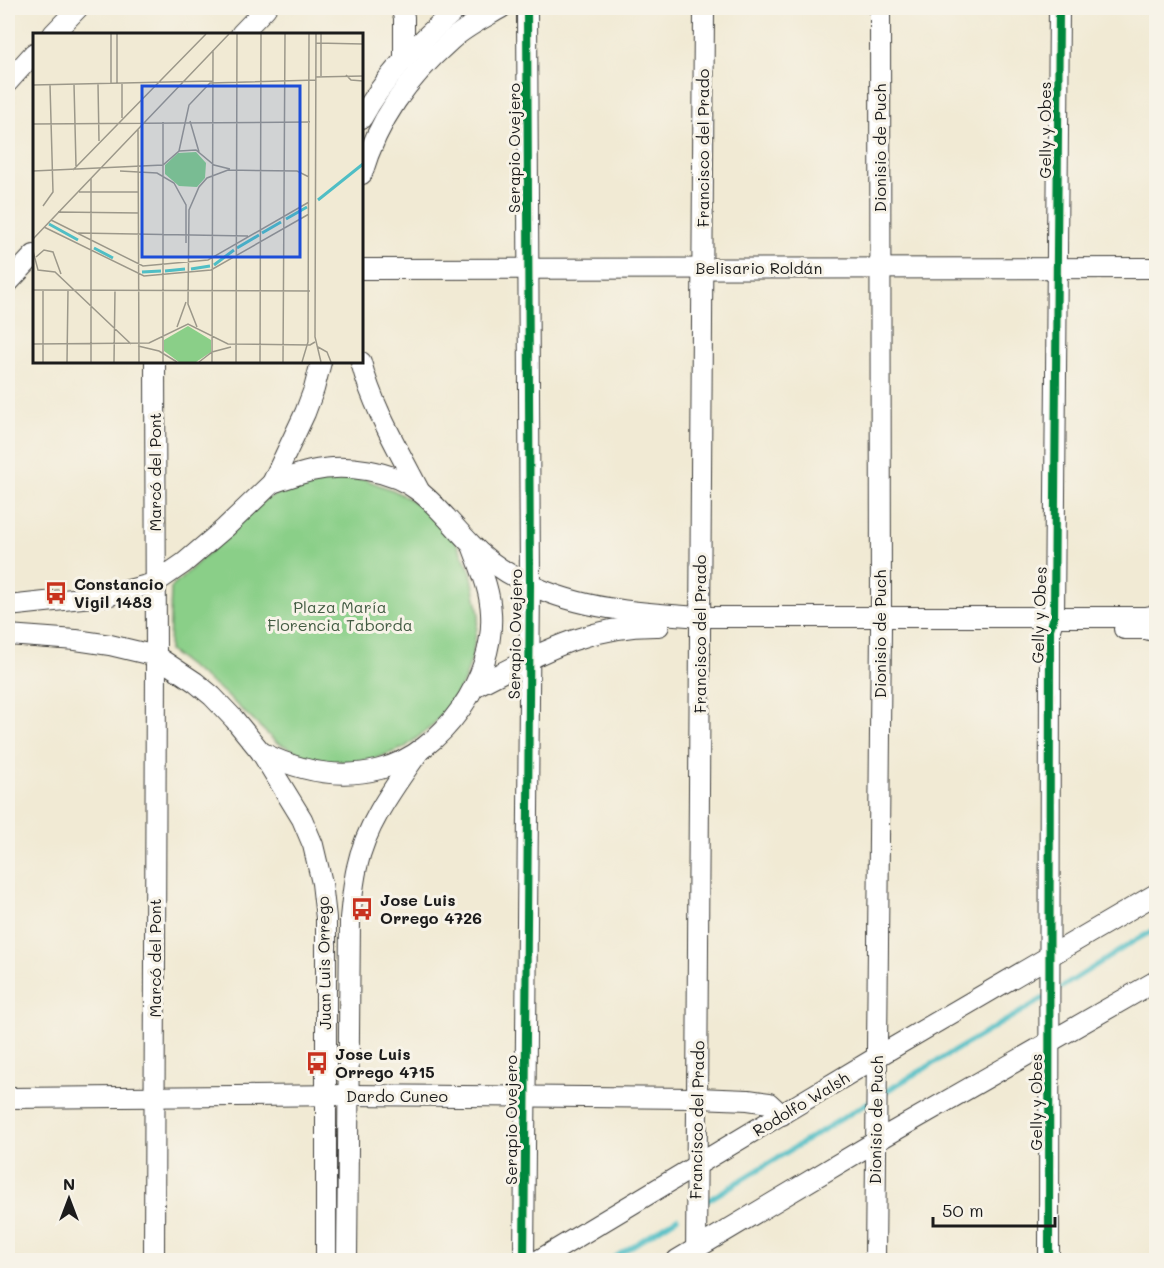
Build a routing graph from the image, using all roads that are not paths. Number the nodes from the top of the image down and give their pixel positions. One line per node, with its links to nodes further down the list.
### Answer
1 (78, 8): 10 (street)
2 (266, 8): 11 (street)
3 (401, 8): 13 (street)
4 (458, 8): 13 (street)
5 (501, 8): 16 (street)
6 (527, 8): 23 (street, Serapio Ovejero)
7 (704, 8): 18 (street, Francisco del Prado)
8 (880, 8): 19 (street, Dionisio de Puch)
9 (1059, 8): 20 (street, Gelly y Obes)
10 (54, 33)
11 (242, 33)
12 (33, 54): 14 (street)
13 (404, 59): 15 (street)
14 (8, 82)
15 (363, 116)
16 (363, 171)
17 (25, 264): 24 (street)
18 (703, 268): 19 (street, Belisario Roldán); 23 (street, Belisario Roldán); 35 (street, Francisco del Prado)
19 (879, 268): 20 (street, Belisario Roldán); 36 (street, Dionisio de Puch)
20 (1058, 268): 21 (street, Belisario Roldán); 37 (street, Gelly y Obes)
21 (1156, 268)
22 (363, 269): 23 (street, Belisario Roldán)
23 (529, 270): 32 (street, Serapio Ovejero)
24 (8, 283)
25 (155, 363): 31 (street, Marcó del Pont)
26 (321, 363): 28 (street)
27 (361, 363): 29 (street)
28 (272, 483): 29 (street); 31 (street)
29 (420, 492): 30 (street)
30 (472, 546): 32 (street); 42 (street)
31 (155, 584): 33 (street); 40 (street, Marcó del Pont)
32 (530, 585): 35 (street); 41 (street, Serapio Ovejero)
33 (8, 606)
34 (1156, 615): 37 (street)
35 (700, 621): 36 (street); 41 (street); 55 (street, Francisco del Prado)
36 (880, 622): 37 (street); 49 (street, Dionisio de Puch)
37 (1052, 623): 38 (street); 46 (street, Gelly y Obes)
38 (1156, 632)
39 (8, 635): 40 (street)
40 (156, 656): 44 (street, Juan Luis Orrego); 51 (street, Marcó del Pont)
41 (528, 659): 42 (street); 53 (street, Serapio Ovejero)
42 (476, 686): 43 (street)
43 (420, 750): 44 (street); 50 (street, Juan Luis Orrego)
44 (261, 752): 52 (street, Juan Luis Orrego)
45 (1156, 894): 46 (street, Rodolfo Walsh)
46 (1048, 957): 48 (street, Gelly y Obes); 49 (street, Rodolfo Walsh)
47 (1156, 981): 48 (street)
48 (1049, 1042): 57 (street); 67 (street, Gelly y Obes)
49 (877, 1058): 56 (street, Rodolfo Walsh); 57 (street, Dionisio de Puch)
50 (350, 1095): 52 (street, Dardo Cuneo); 53 (street, Dardo Cuneo); 62 (street, Juan Luis Orrego)
51 (154, 1097): 52 (street, Dardo Cuneo); 54 (street, Dardo Cuneo); 60 (street, Marcó del Pont)
52 (326, 1097): 61 (street, Juan Luis Orrego)
53 (525, 1097): 55 (street, Dardo Cuneo); 63 (street, Serapio Ovejero)
54 (8, 1098)
55 (697, 1098): 56 (street, Dardo Cuneo); 58 (street, Francisco del Prado)
56 (782, 1115): 58 (street, Rodolfo Walsh)
57 (875, 1142): 59 (street); 66 (street, Dionisio de Puch)
58 (696, 1167): 59 (street, Francisco del Prado); 64 (street, Rodolfo Walsh)
59 (696, 1255): 65 (street)
60 (154, 1260)
61 (326, 1260)
62 (347, 1260)
63 (524, 1260)
64 (539, 1260)
65 (677, 1260)
66 (875, 1260)
67 (1049, 1260)

